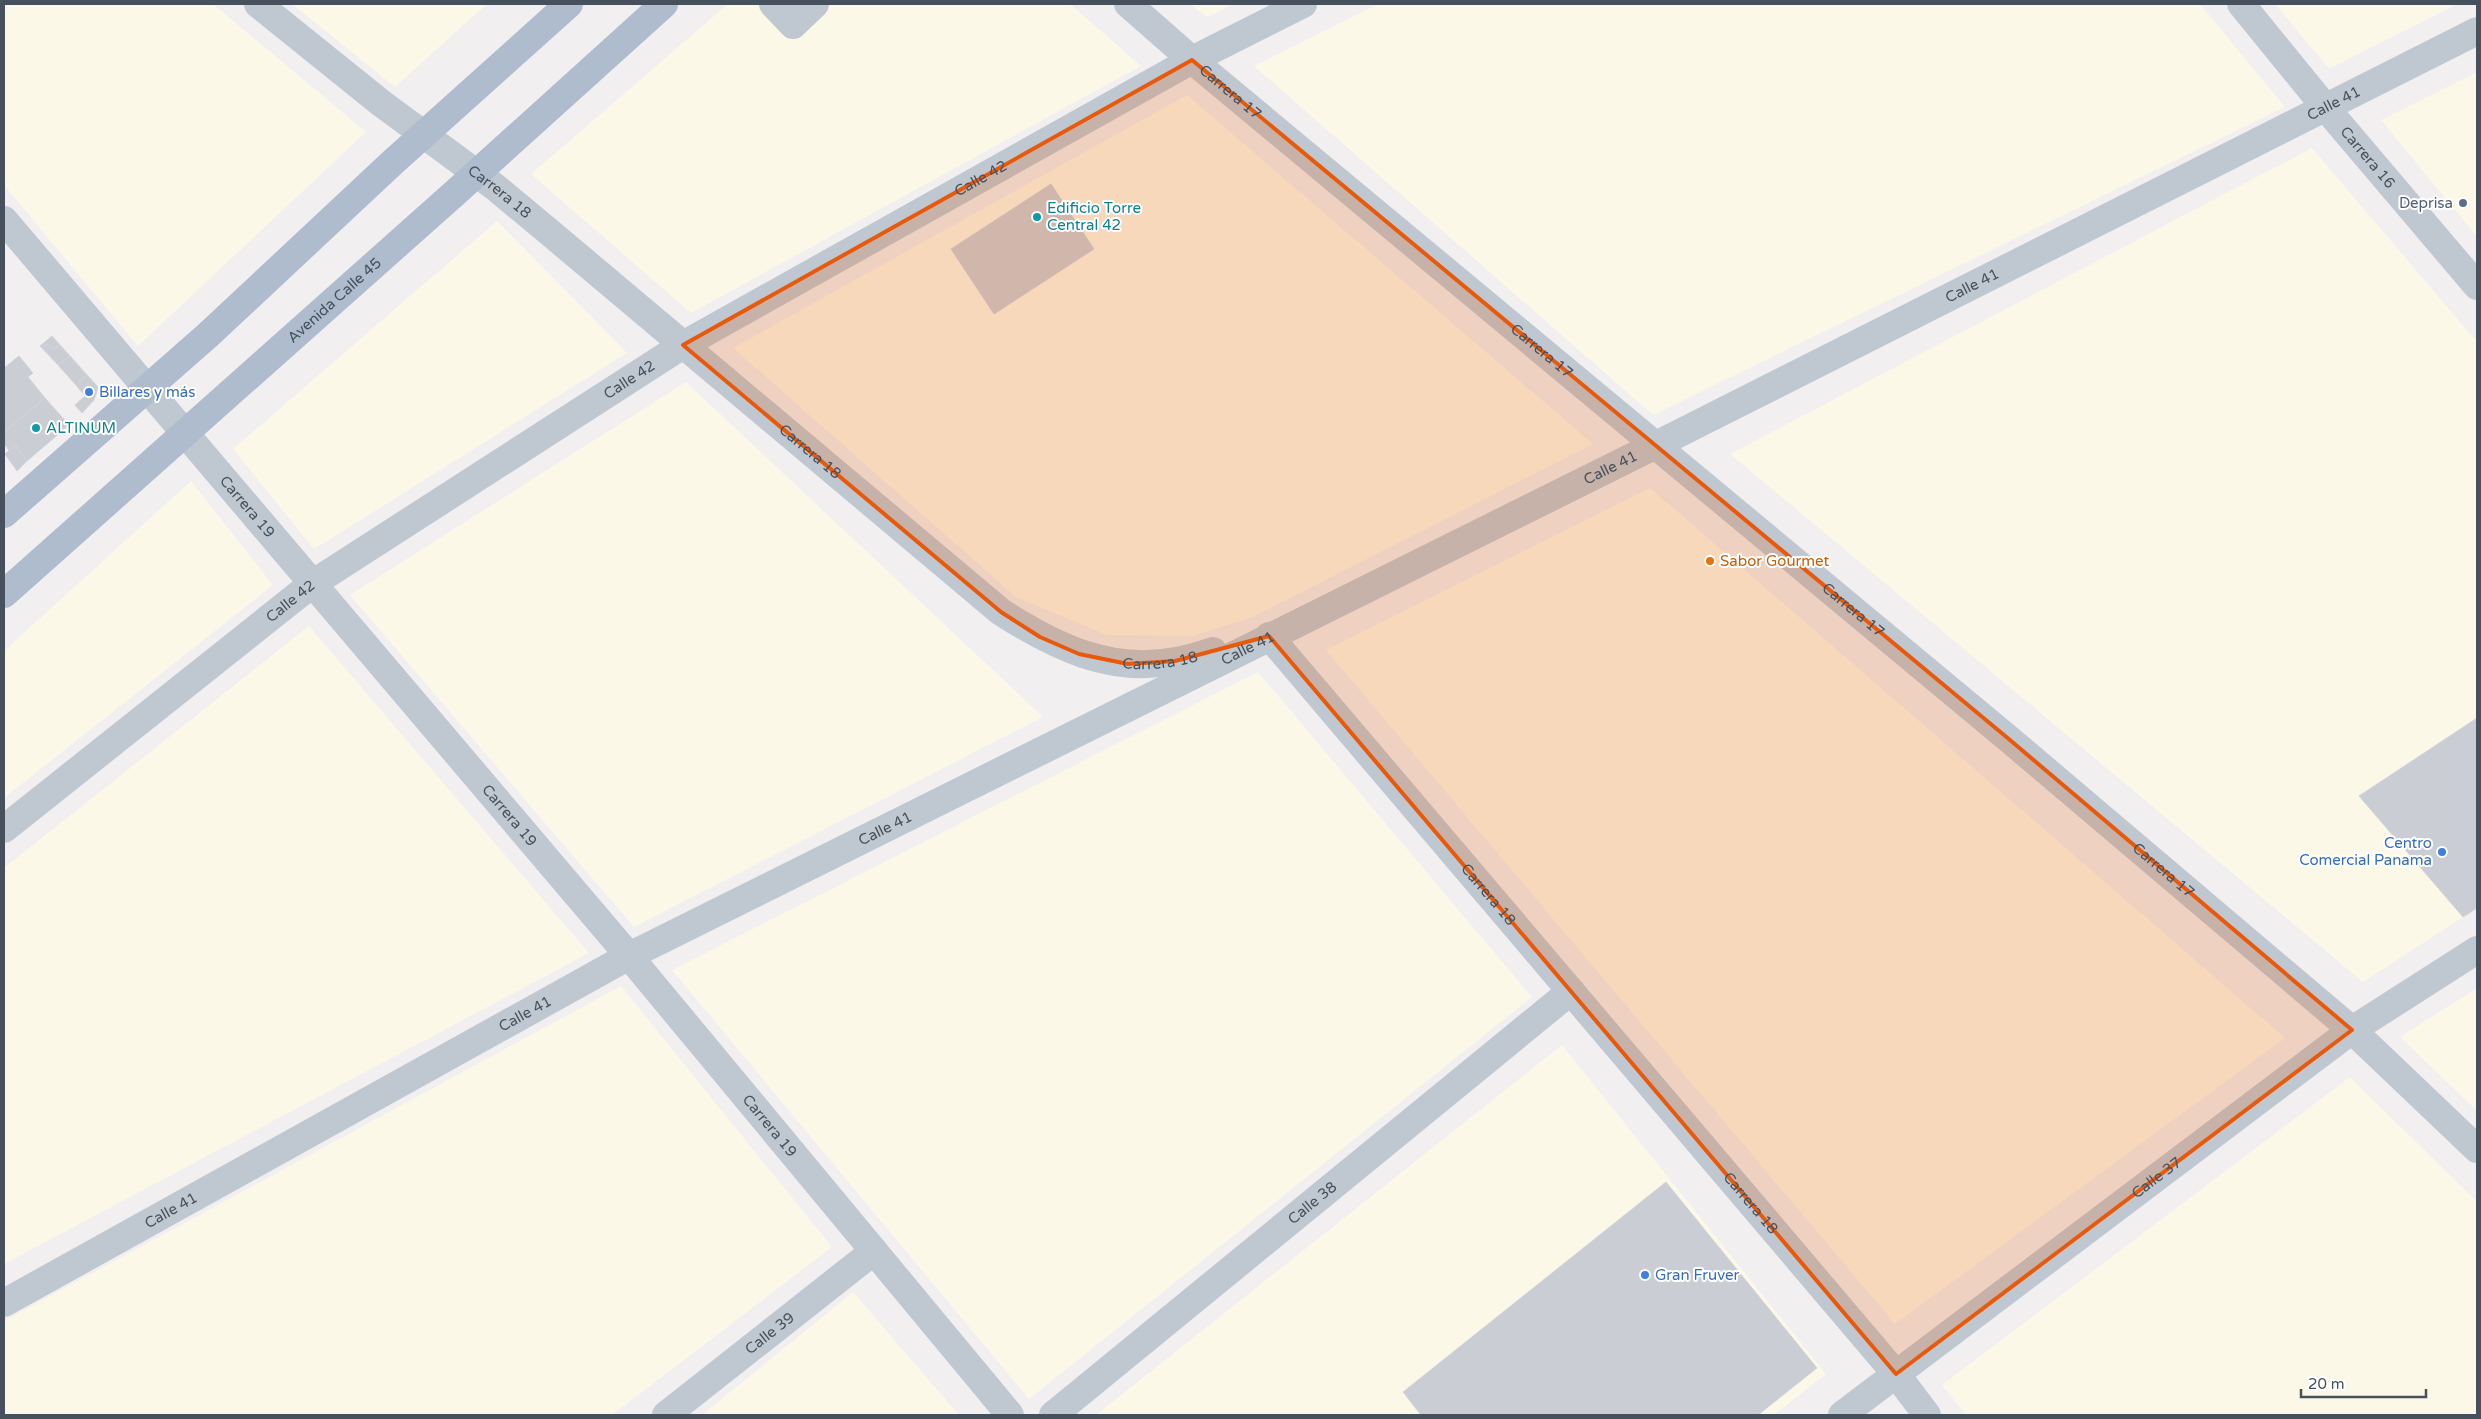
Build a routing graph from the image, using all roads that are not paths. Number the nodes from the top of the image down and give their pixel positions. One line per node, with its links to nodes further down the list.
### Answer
1 (258, 4): 12 (street, Carrera 18)
2 (570, 4): 12 (main road)
3 (664, 4): 13 (main road, Avenida Calle 45)
4 (773, 4): 5 (street)
5 (815, 4)
6 (1128, 4): 10 (street, Carrera 17)
7 (1304, 4): 10 (street, Calle 42)
8 (2241, 4): 11 (street, Carrera 16)
9 (2477, 31): 11 (street, Calle 41)
10 (1192, 60): 16 (street, Calle 42); 19 (street, Carrera 17)
11 (2325, 107): 15 (street, Carrera 16); 19 (street, Calle 41)
12 (424, 134): 13 (street, Carrera 18); 17 (main road)
13 (476, 174): 16 (street, Carrera 18); 18 (main road, Avenida Calle 45)
14 (4, 220): 17 (street, Carrera 19)
15 (2477, 286)
16 (683, 345): 21 (street, Calle 42); 23 (street, Carrera 18)
17 (146, 389): 18 (street, Carrera 19); 20 (main road)
18 (184, 433): 21 (street, Carrera 19); 22 (main road, Avenida Calle 45)
19 (1656, 445): 23 (street, Calle 41); 28 (street, Carrera 17)
20 (4, 514)
21 (312, 584): 24 (street, Calle 42); 26 (street, Carrera 19)
22 (4, 594)
23 (1269, 636): 26 (street, Calle 41); 27 (street, Carrera 18)
24 (4, 829)
25 (2477, 950): 28 (street, Calle 37)
26 (629, 956): 30 (street, Carrera 19); 31 (street, Calle 41)
27 (1571, 991): 32 (street, Carrera 18); 35 (street, Calle 38)
28 (2352, 1030): 29 (street, Carrera 17); 32 (street, Calle 37)
29 (2477, 1149)
30 (874, 1252): 33 (street, Calle 39); 34 (street, Carrera 19)
31 (4, 1302)
32 (1896, 1374): 36 (street, Calle 37); 37 (street, Carrera 18)
33 (666, 1415)
34 (1010, 1415)
35 (1053, 1415)
36 (1842, 1415)
37 (1927, 1415)

